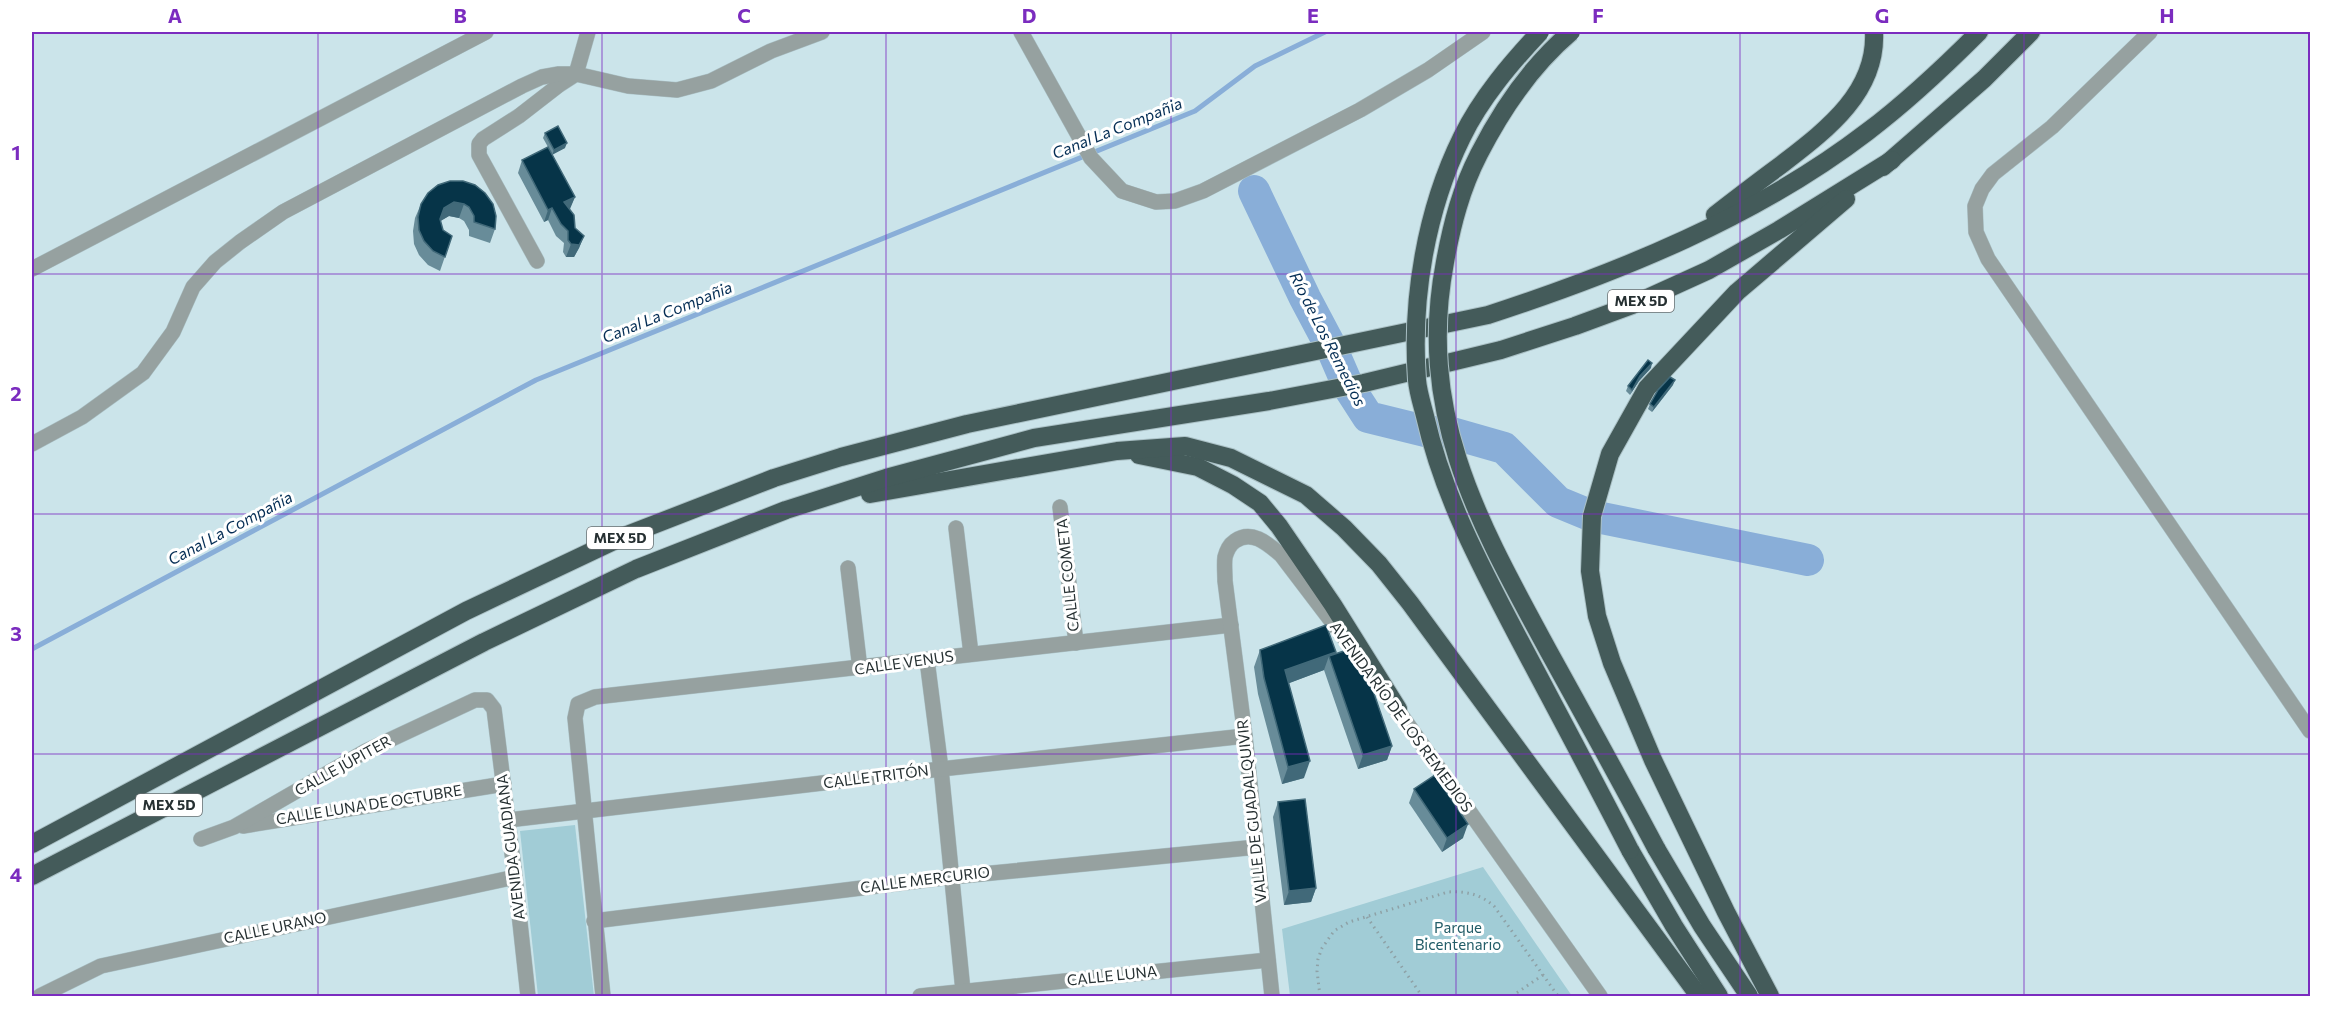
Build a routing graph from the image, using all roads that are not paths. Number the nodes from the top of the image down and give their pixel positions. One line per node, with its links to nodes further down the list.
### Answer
1 (486, 32): 16 (street)
2 (588, 32): 12 (street)
3 (822, 32): 12 (street)
4 (1021, 32): 5 (street)
5 (1483, 32)
6 (1540, 32): 53 (highway, bridge)
7 (1571, 32): 54 (highway, bridge)
8 (1874, 32): 14 (highway)
9 (1979, 32): 14 (highway, MEX 5D)
10 (2031, 32): 13 (highway, MEX 5D)
11 (2150, 32): 30 (street)
12 (576, 75): 15 (street); 17 (street)
13 (1892, 160): 20 (highway, MEX 5D); 55 (highway)
14 (1681, 240): 38 (highway, MEX 5D)
15 (537, 261)
16 (32, 269)
17 (32, 444)
18 (1117, 451): 20 (highway); 29 (highway); 52 (highway)
19 (1060, 507): 24 (street, CALLE COMETA)
20 (786, 510): 40 (highway, MEX 5D)
21 (956, 528): 25 (street)
22 (848, 568): 27 (street)
23 (1231, 625): 24 (street, CALLE VENUS); 29 (street, AVENIDA RÍO DE LOS REMEDIOS); 31 (street, VALLE DE GUADALQUIVIR)
24 (1076, 643): 25 (street, CALLE VENUS)
25 (971, 654): 26 (street, CALLE VENUS)
26 (927, 660): 27 (street, CALLE VENUS); 32 (street)
27 (860, 669): 34 (street, CALLE VENUS)
28 (487, 700): 33 (street, AVENIDA GUADIANA); 36 (street, CALLE JÚPITER)
29 (1398, 709): 51 (street, AVENIDA RÍO DE LOS REMEDIOS)
30 (2310, 731)
31 (1245, 736): 32 (street, CALLE TRITÓN); 39 (street, VALLE DE GUADALQUIVIR)
32 (941, 769): 34 (street, CALLE TRITÓN); 41 (street)
33 (504, 784): 35 (street, AVENIDA GUADIANA); 36 (street, CALLE LUNA DE OCTUBRE)
34 (584, 811): 35 (street, CALLE TRITÓN); 43 (street)
35 (508, 820): 42 (street, AVENIDA GUADIANA)
36 (234, 827): 37 (street, CALLE JÚPITER)
37 (201, 838)
38 (32, 844)
39 (1257, 847): 41 (street, CALLE MERCURIO); 44 (street, VALLE DE GUADALQUIVIR)
40 (32, 876)
41 (951, 876): 43 (street, CALLE MERCURIO); 45 (street)
42 (515, 877): 46 (street, CALLE URANO); 47 (street, AVENIDA GUADIANA)
43 (594, 921): 48 (street)
44 (1268, 960): 45 (street, CALLE LUNA); 50 (street, VALLE DE GUADALQUIVIR)
45 (963, 992): 49 (street, CALLE LUNA)
46 (39, 996)
47 (525, 996)
48 (603, 996)
49 (920, 996)
50 (1272, 996)
51 (1600, 996)
52 (1700, 996)
53 (1719, 996)
54 (1749, 996)
55 (1770, 996)

